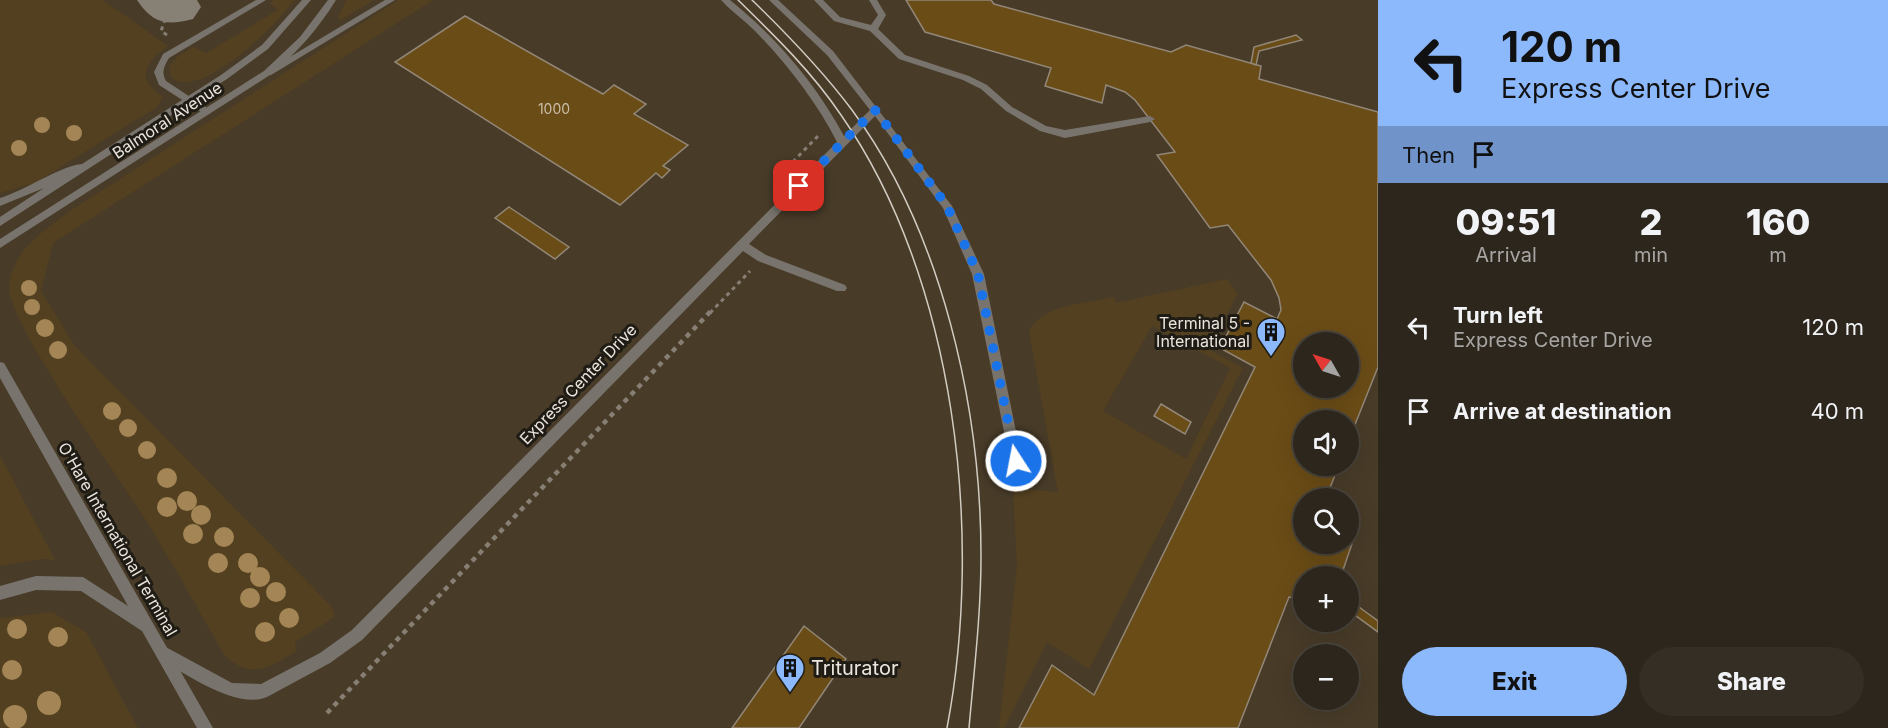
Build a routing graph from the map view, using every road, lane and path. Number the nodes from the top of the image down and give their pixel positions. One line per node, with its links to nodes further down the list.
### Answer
1 (262, 0): 13 (street)
2 (307, 0): 13 (street, Balmoral Avenue)
3 (332, 0): 12 (street, Balmoral Avenue)
4 (391, 0): 12 (street)
5 (725, 0): 17 (street)
6 (773, 0): 14 (street)
7 (818, 0): 10 (street)
8 (873, 0): 10 (street)
9 (174, 7): 11 (path)
10 (873, 29): 16 (street)
11 (171, 38)
12 (267, 74): 15 (street, Balmoral Avenue)
13 (188, 100): 15 (street); 18 (street, Balmoral Avenue)
14 (875, 110): 17 (street, Express Center Drive); 26 (street)
15 (207, 112): 21 (street, Balmoral Avenue)
16 (1150, 119)
17 (842, 142): 22 (street, Express Center Drive)
18 (89, 164): 19 (street); 20 (street, Balmoral Avenue)
19 (0, 202)
20 (0, 222)
21 (0, 244)
22 (742, 245): 23 (street); 29 (street, Express Center Drive)
23 (762, 258): 24 (street); 30 (path)
24 (841, 288)
25 (0, 367): 28 (street, O'Hare International Terminal)
26 (1016, 461)
27 (0, 593): 28 (street)
28 (147, 627): 29 (street, O'Hare International Terminal)
29 (162, 652): 31 (street, O'Hare International Terminal)
30 (327, 713)
31 (205, 728)

